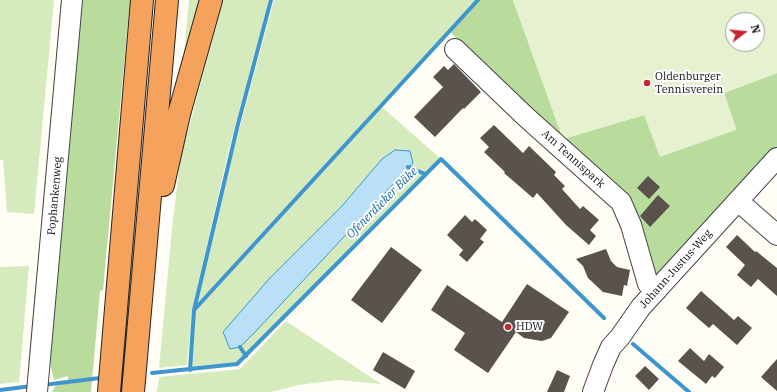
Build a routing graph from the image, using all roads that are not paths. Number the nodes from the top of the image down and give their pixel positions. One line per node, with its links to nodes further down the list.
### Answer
1 (72, 0): 11 (street, Pophankenweg)
2 (142, 0): 12 (highway)
3 (167, 0): 9 (highway)
4 (211, 0): 9 (highway)
5 (455, 49): 10 (street, Am Tennispark)
6 (777, 158): 7 (street, Johann-Justus-Weg)
7 (738, 201): 8 (street); 10 (street, Johann-Justus-Weg)
8 (777, 235)
9 (148, 236): 13 (highway)
10 (657, 290): 14 (street, Johann-Justus-Weg)
11 (37, 392)
12 (109, 392)
13 (133, 392)
14 (593, 392)

